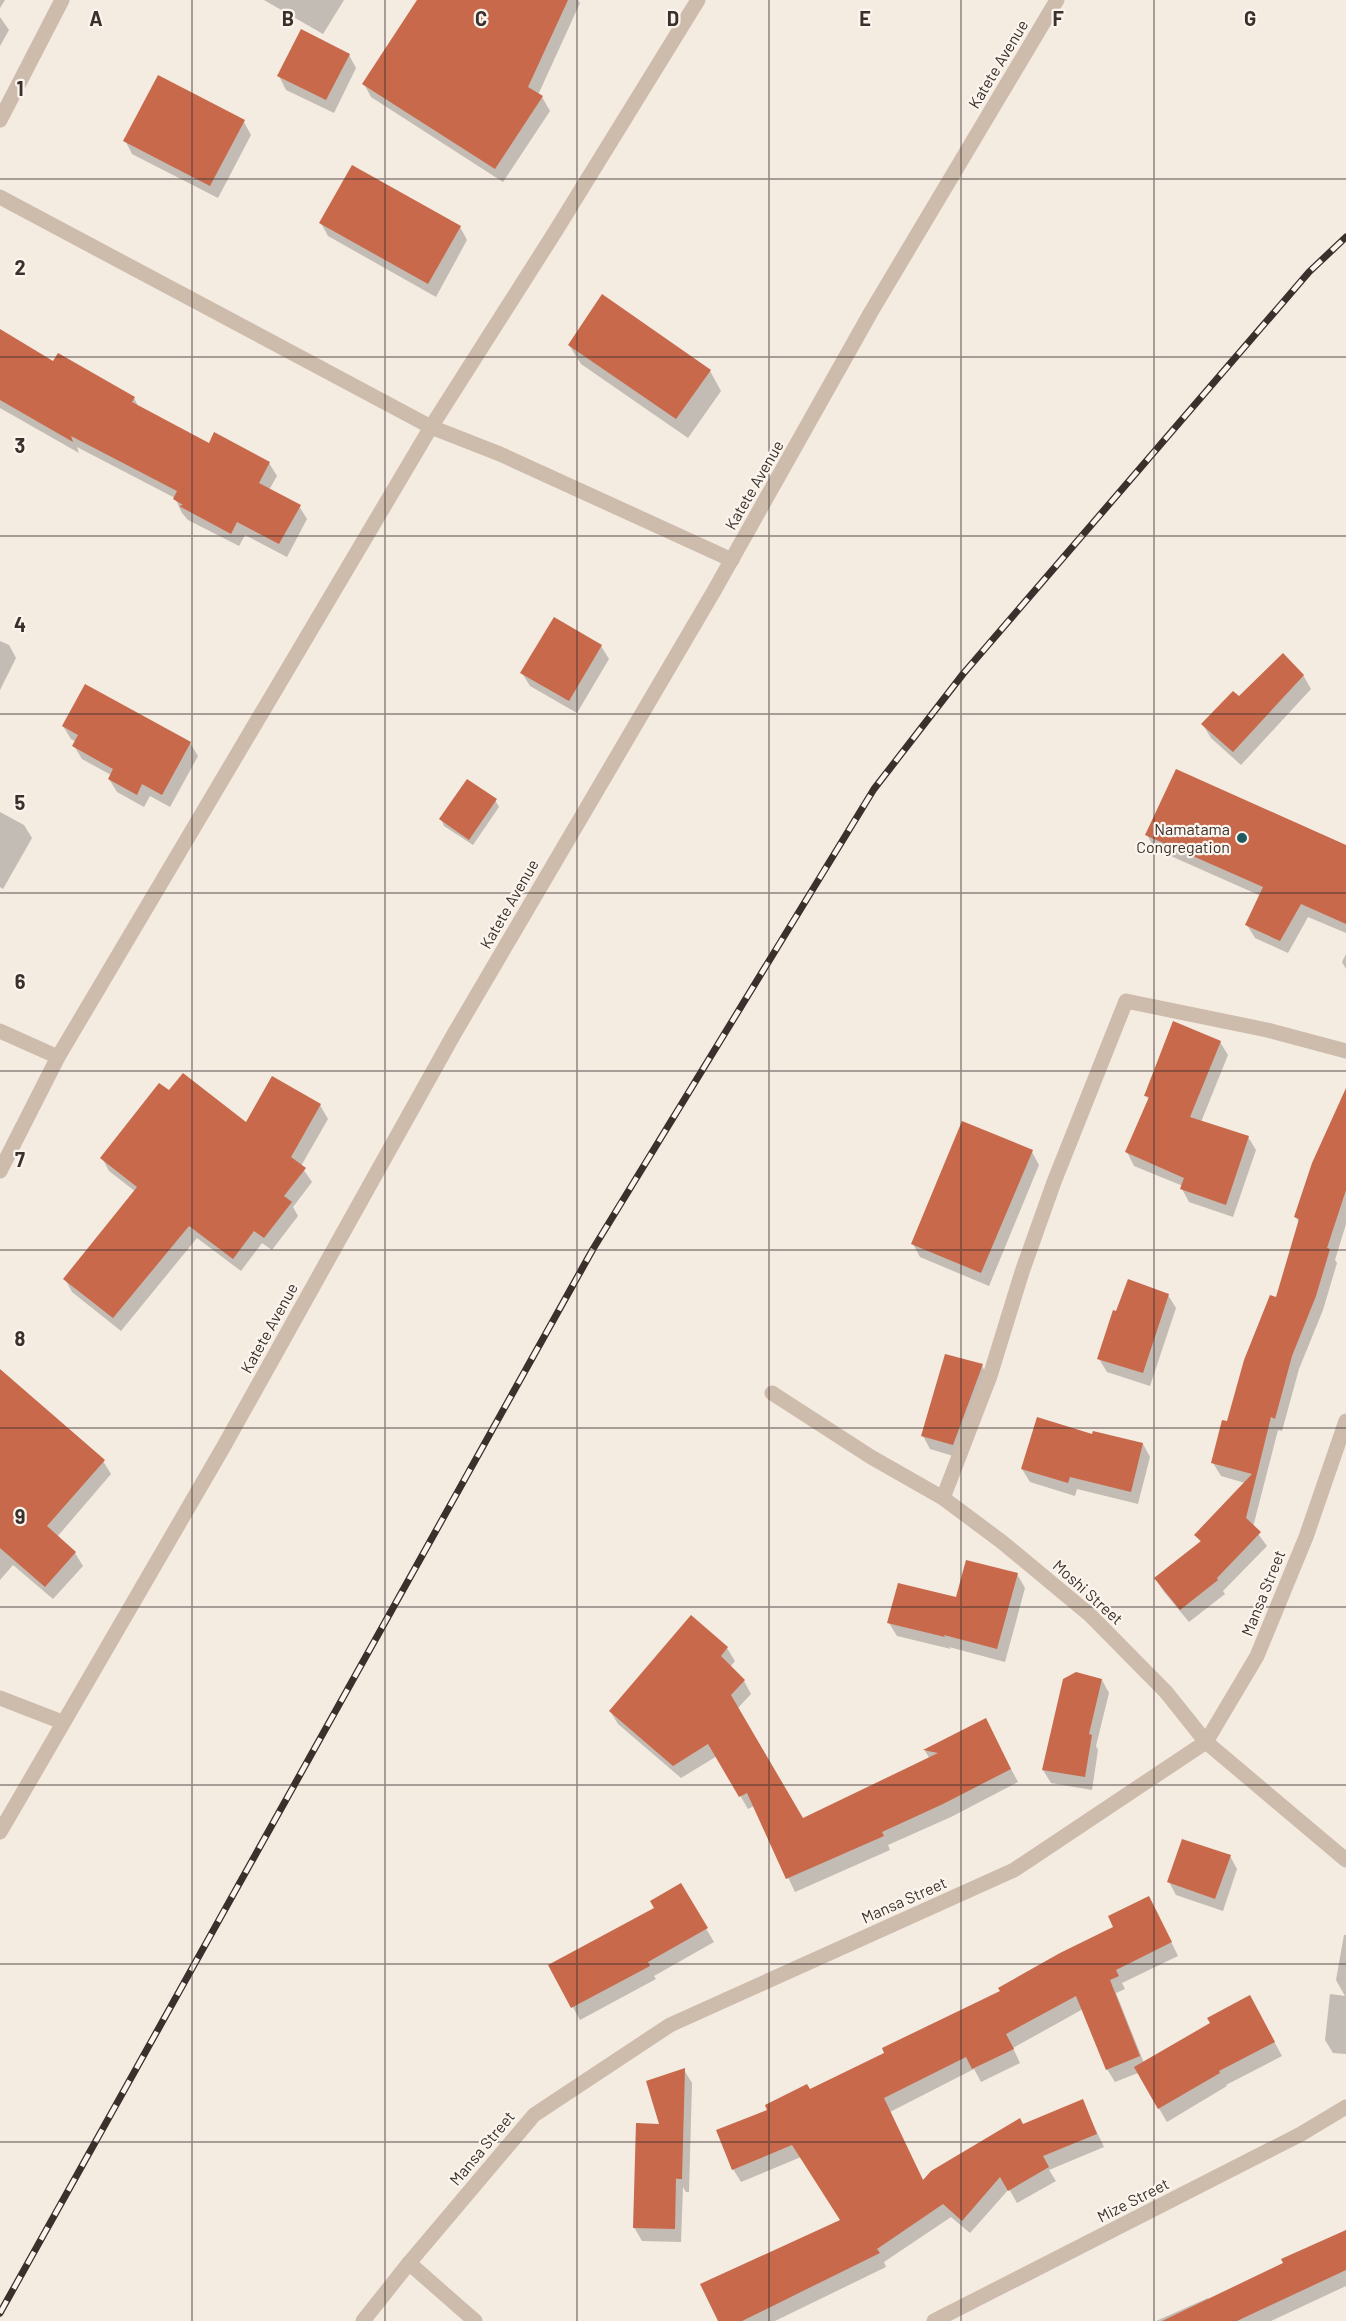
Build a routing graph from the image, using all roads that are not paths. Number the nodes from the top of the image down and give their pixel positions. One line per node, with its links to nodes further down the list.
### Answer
1 (62, 0): 4 (street)
2 (698, 0): 6 (street)
3 (1057, 0): 7 (street, Katete Avenue)
4 (0, 120)
5 (0, 197): 6 (street)
6 (431, 428): 7 (street); 10 (street)
7 (732, 560): 16 (street, Katete Avenue)
8 (0, 1031): 10 (street)
9 (1346, 1051): 14 (street)
10 (58, 1057): 11 (street)
11 (0, 1171)
12 (772, 1392): 14 (street, Moshi Street)
13 (1346, 1421): 17 (street, Mansa Street)
14 (943, 1498): 17 (street, Moshi Street)
15 (0, 1698): 16 (street)
16 (62, 1722): 18 (street, Katete Avenue)
17 (1206, 1742): 19 (street, Moshi Street); 21 (street, Mansa Street)
18 (0, 1832)
19 (1346, 1860)
20 (1346, 2107): 24 (street, Mize Street)
21 (409, 2263): 22 (street, Mansa Street); 23 (street)
22 (363, 2321)
23 (475, 2321)
24 (934, 2321)

